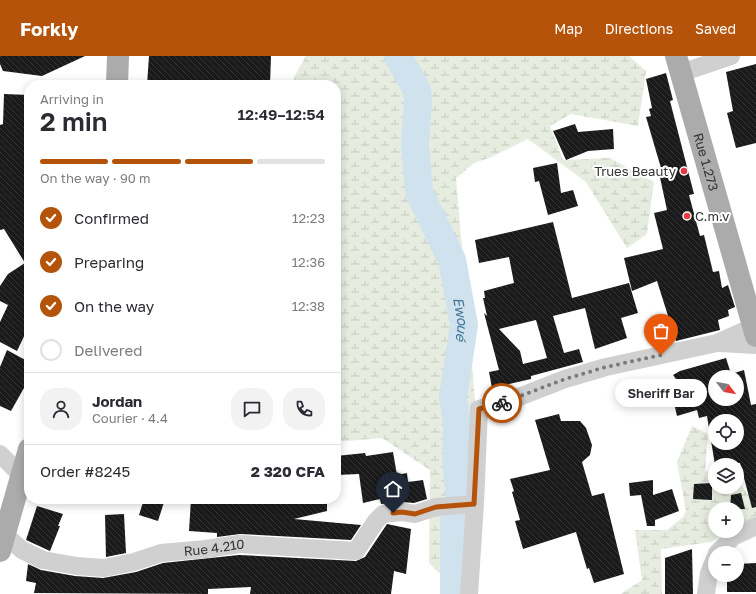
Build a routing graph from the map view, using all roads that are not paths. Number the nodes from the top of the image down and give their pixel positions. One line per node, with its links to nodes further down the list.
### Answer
1 (118, 56): 4 (main road)
2 (731, 56): 3 (street)
3 (678, 65): 5 (main road, Rue 1.273)
4 (117, 80)
5 (755, 333): 9 (street)
6 (0, 454): 8 (street)
7 (24, 465): 8 (main road)
8 (21, 475): 11 (main road)
9 (471, 504): 11 (street, Rue 4.210); 14 (street)
10 (756, 526): 12 (street)
11 (3, 543)
12 (724, 546)
13 (708, 580): 15 (street)
14 (469, 594)
15 (706, 594)

